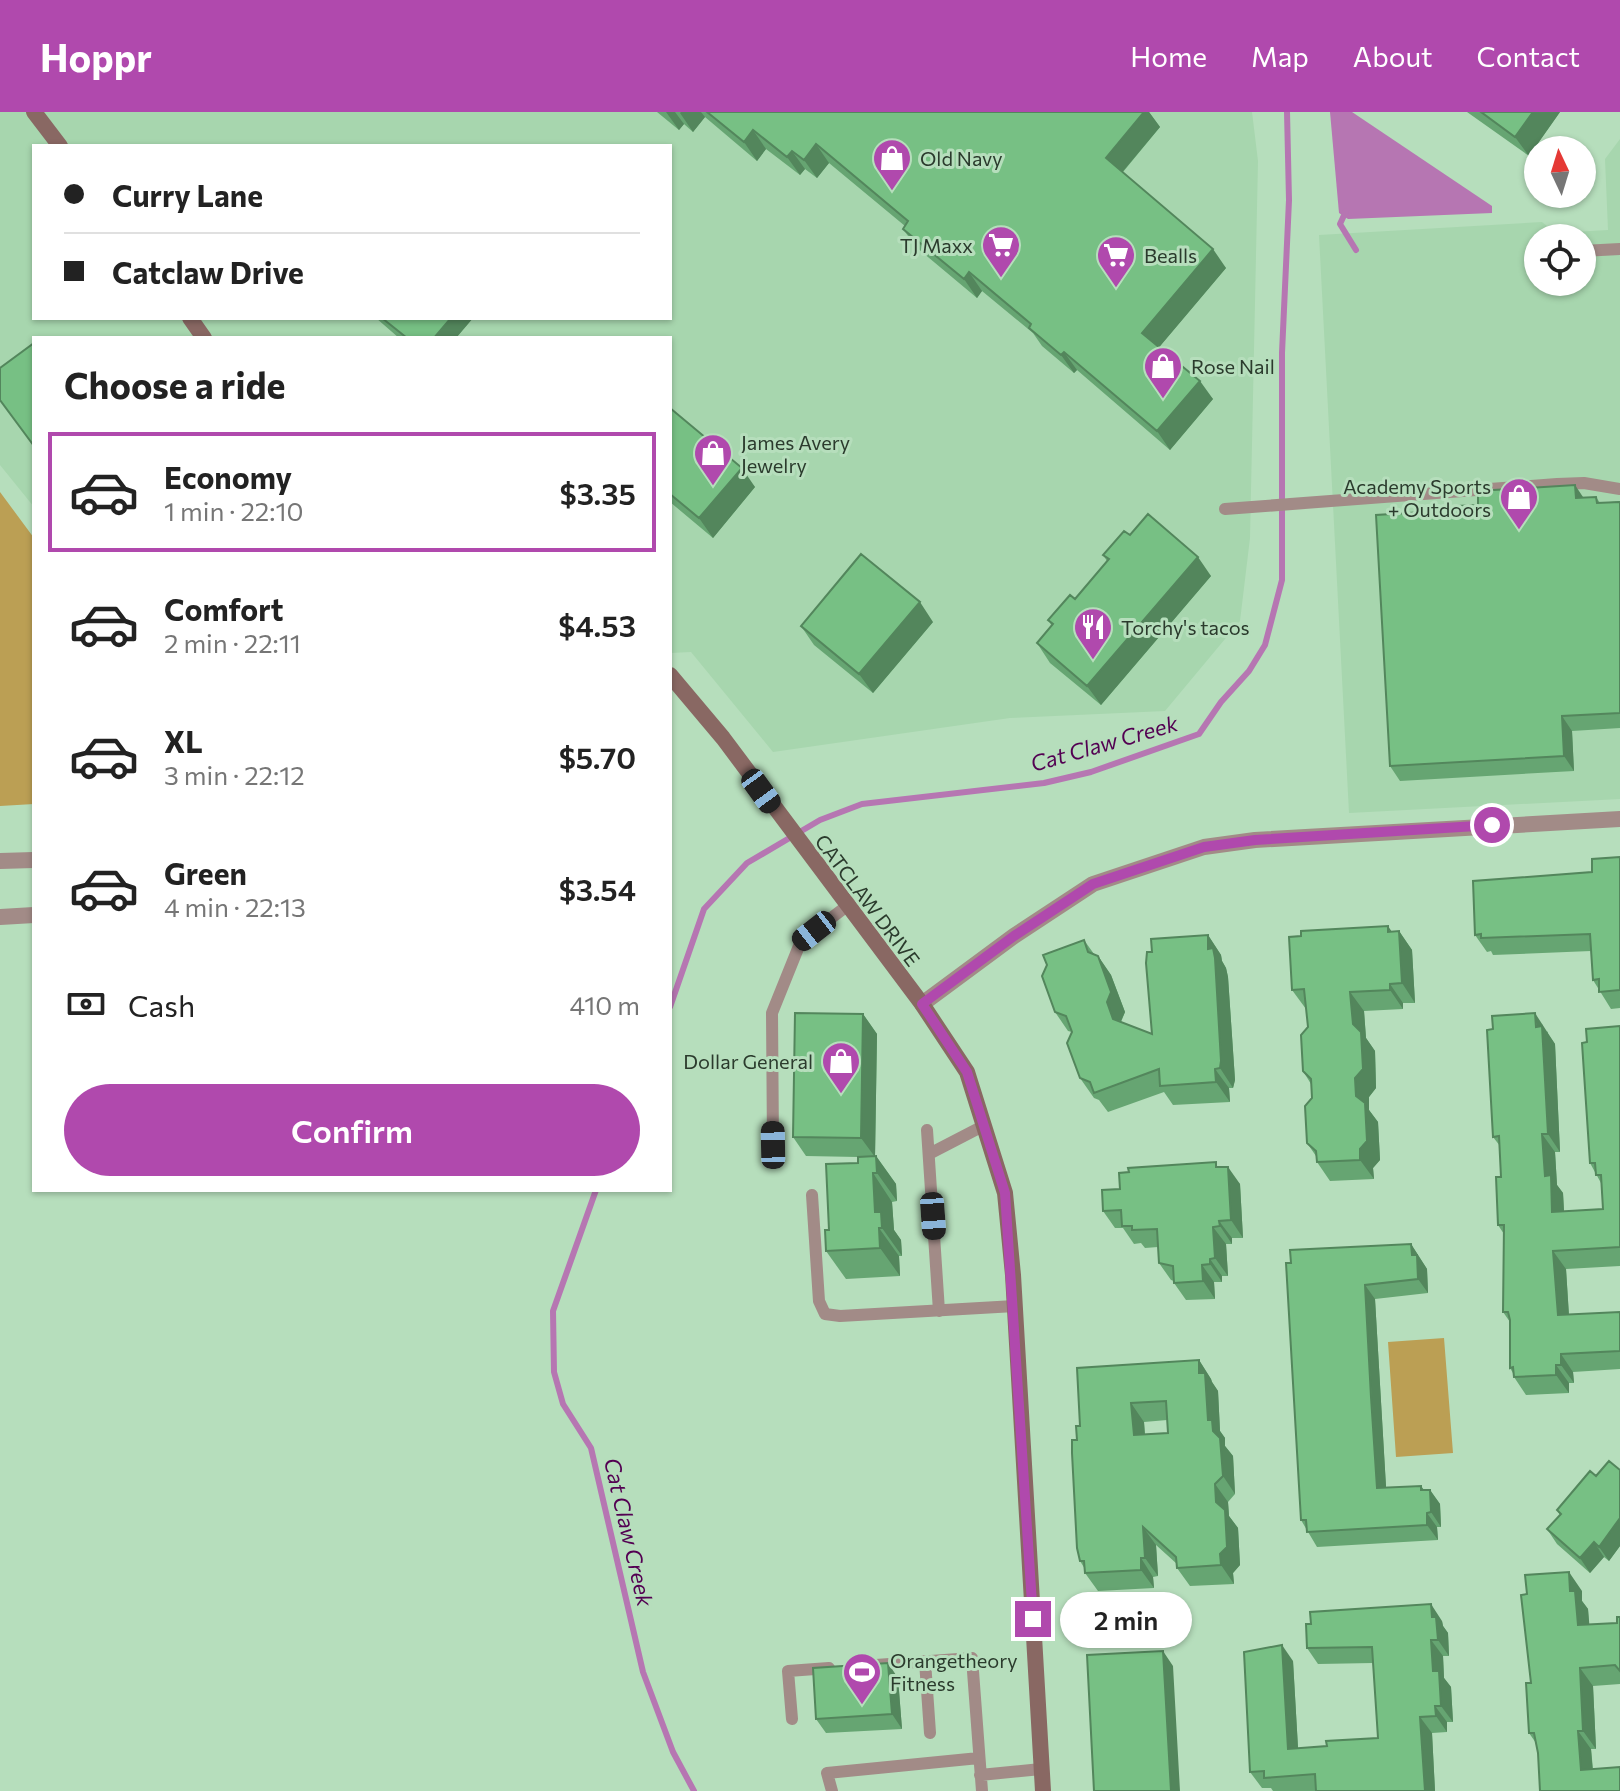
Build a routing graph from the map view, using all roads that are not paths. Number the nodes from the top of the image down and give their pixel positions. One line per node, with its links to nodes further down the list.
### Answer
1 (34, 112): 2 (street)
2 (58, 144)
3 (1620, 249): 4 (lane)
4 (1596, 250)
5 (1620, 489): 6 (lane)
6 (1232, 508)
7 (672, 678): 11 (street, CATCLAW DRIVE)
8 (1620, 819): 14 (street)
9 (32, 860): 10 (street)
10 (0, 861)
11 (847, 906): 14 (street, CATCLAW DRIVE); 17 (lane)
12 (32, 915): 13 (street)
13 (0, 917)
14 (922, 1004): 15 (street, CATCLAW DRIVE)
15 (985, 1125): 18 (lane); 20 (street, CATCLAW DRIVE)
16 (927, 1130): 18 (lane)
17 (773, 1145)
18 (929, 1154): 21 (lane)
19 (812, 1195): 21 (lane)
20 (1015, 1306): 21 (lane); 28 (street, CATCLAW DRIVE)
21 (939, 1311)
22 (925, 1661): 23 (lane); 26 (lane); 27 (lane)
23 (865, 1666)
24 (849, 1667): 25 (lane)
25 (792, 1719)
26 (930, 1733)
27 (979, 1758): 29 (lane); 30 (lane)
28 (1041, 1769): 29 (lane); 32 (street, CATCLAW DRIVE)
29 (980, 1775): 31 (lane)
30 (832, 1791)
31 (982, 1791)
32 (1043, 1791)

